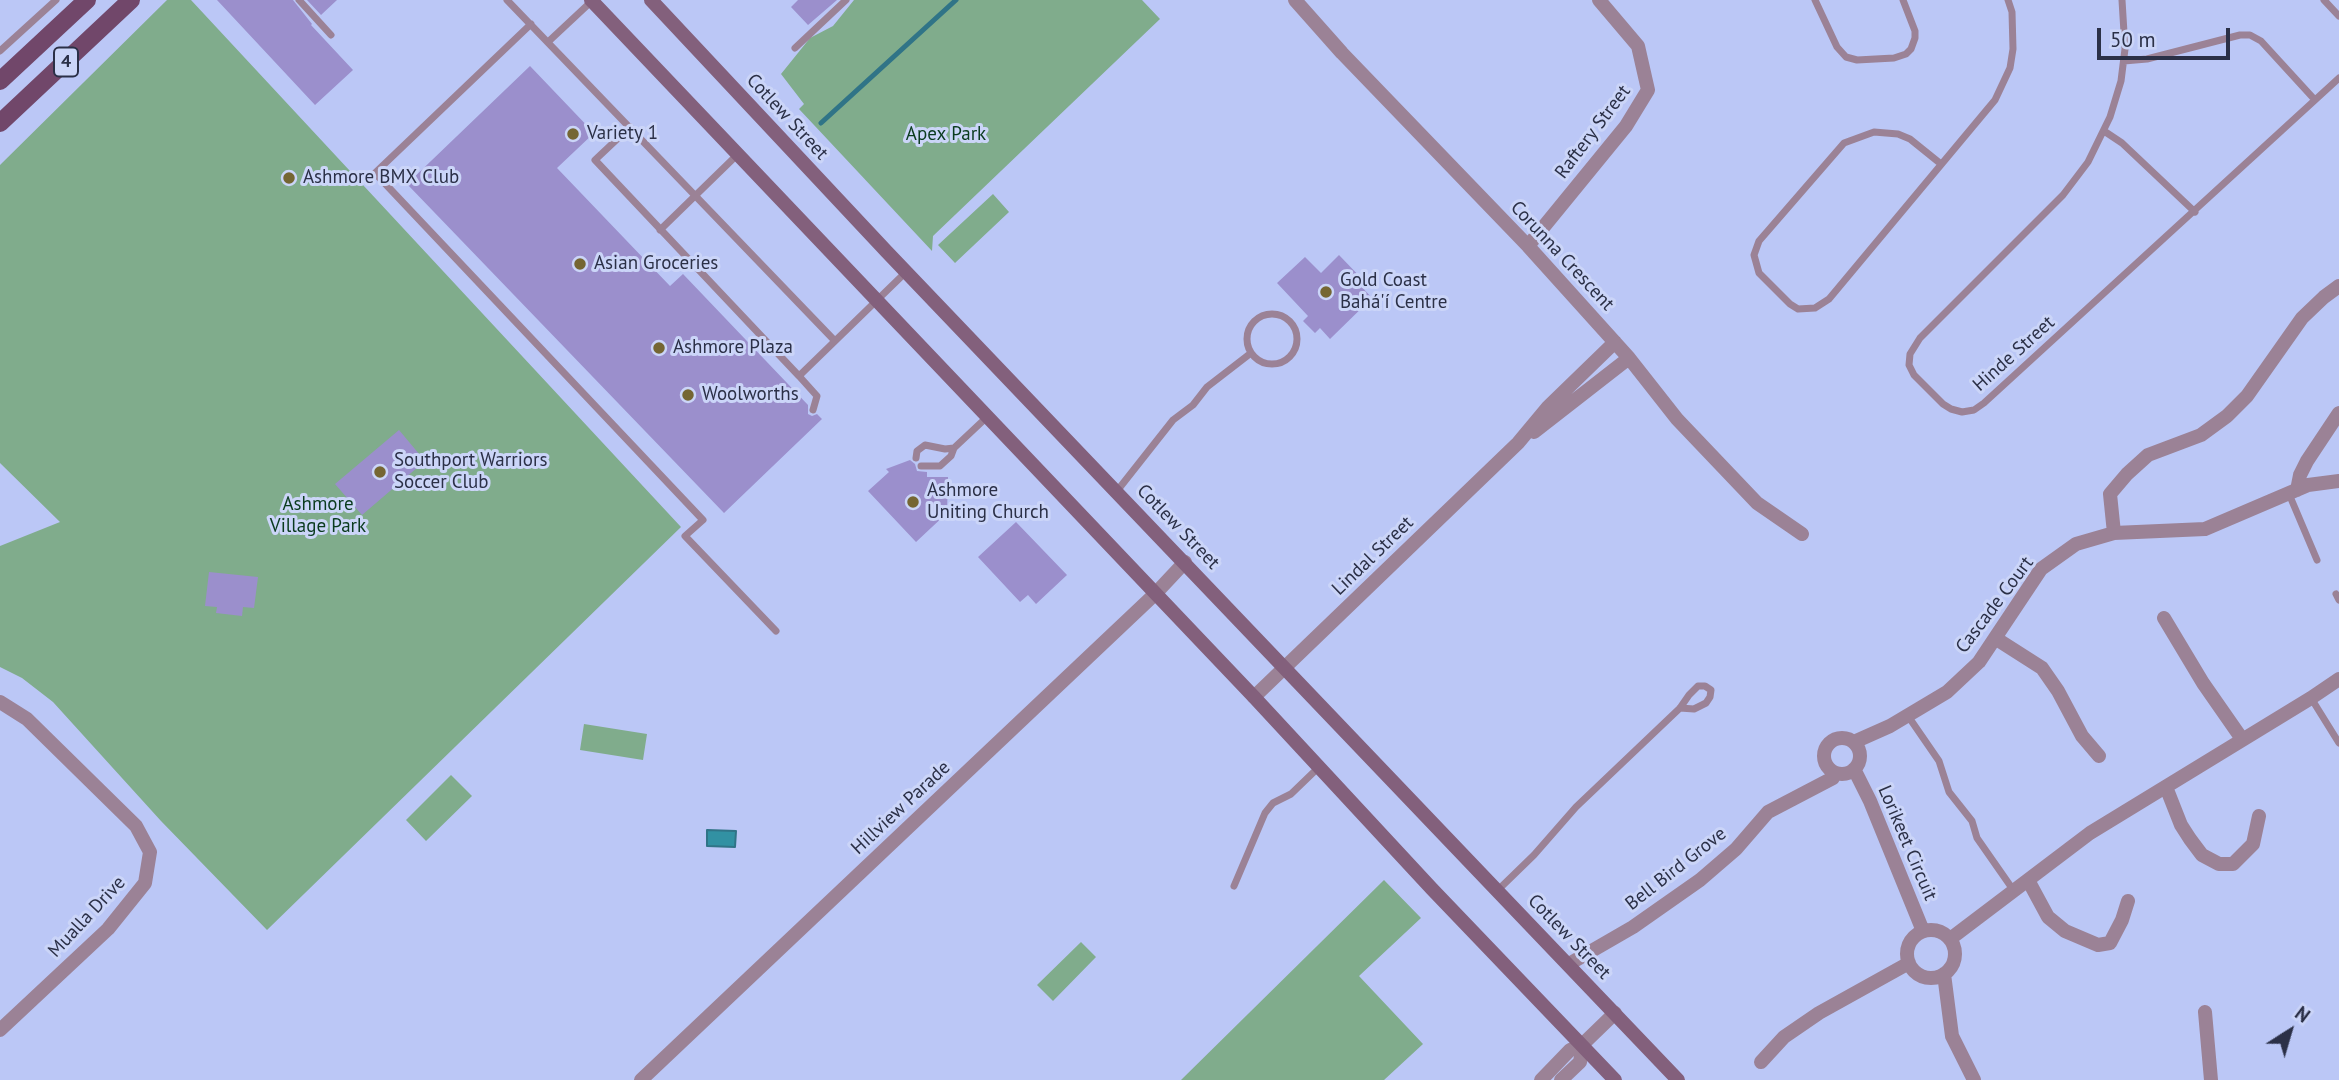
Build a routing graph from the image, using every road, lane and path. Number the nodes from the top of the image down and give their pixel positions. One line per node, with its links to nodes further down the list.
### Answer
1 (56, 0): 21 (lane)
2 (87, 0): 24 (main road, 4)
3 (131, 0): 26 (main road, 4)
4 (299, 0): 18 (lane)
5 (507, 0): 17 (lane)
6 (592, 0): 19 (lane); 29 (main road)
7 (651, 0): 35 (main road, Cotlew Street)
8 (846, 0): 20 (lane)
9 (1296, 0): 34 (street, Corunna Crescent)
10 (1599, 0): 34 (street, Raftery Street)
11 (1815, 0): 12 (lane)
12 (1903, 0)
13 (2008, 0): 30 (lane)
14 (2122, 0): 22 (lane, Hinde Street)
15 (2324, 0): 16 (lane)
16 (2339, 16)
17 (531, 24): 19 (lane); 59 (lane)
18 (331, 35)
19 (548, 42): 27 (lane)
20 (794, 48)
21 (0, 51)
22 (2124, 61): 25 (lane); 28 (lane, Hinde Street)
23 (2339, 78): 25 (lane, Hinde Street)
24 (0, 80)
25 (2315, 100): 32 (lane, Hinde Street)
26 (0, 123)
27 (630, 127): 31 (lane); 33 (lane)
28 (2104, 131): 32 (lane); 32 (lane, Hinde Street)
29 (737, 155): 31 (lane); 37 (main road)
30 (1941, 164): 30 (lane)
31 (695, 195): 33 (lane); 38 (lane)
32 (2194, 212)
33 (660, 230): 42 (lane)
34 (1528, 246): 39 (street, Corunna Crescent)
35 (906, 272): 37 (lane); 51 (main road, Cotlew Street)
36 (2339, 286): 53 (street)
37 (877, 301): 38 (lane); 45 (main road)
38 (835, 341): 42 (lane)
39 (1615, 342): 41 (street, Corunna Crescent); 46 (street, Lindal Street)
40 (1251, 354): 40 (lane); 51 (lane)
41 (1629, 358): 46 (street, Lindal Street); 54 (street, Corunna Crescent)
42 (799, 376): 43 (lane)
43 (813, 410)
44 (2339, 412): 52 (street)
45 (987, 417): 47 (lane); 57 (main road)
46 (1518, 443): 61 (street, Lindal Street)
47 (954, 448): 48 (lane); 49 (lane)
48 (916, 458)
49 (921, 466)
50 (2339, 481): 52 (street, Cascade Court)
51 (1117, 491): 56 (main road, Cotlew Street)
52 (2293, 492): 53 (street, Cascade Court); 55 (lane)
53 (2114, 533): 60 (street, Cascade Court)
54 (1802, 534)
55 (2317, 560)
56 (1185, 562): 57 (street, Hillview Parade); 61 (main road, Cotlew Street)
57 (1155, 594): 63 (main road); 92 (street, Hillview Parade)
58 (2164, 618): 68 (street)
59 (776, 631)
60 (1995, 638): 67 (street, Cascade Court); 71 (street)
61 (1285, 667): 63 (street, Lindal Street); 79 (main road, Cotlew Street)
62 (2339, 679): 64 (street)
63 (1254, 697): 72 (main road)
64 (2311, 698): 68 (street); 70 (lane)
65 (0, 702): 89 (street, Mualla Drive)
66 (1680, 708): 79 (lane)
67 (1908, 715): 69 (street, Cascade Court); 80 (lane)
68 (2242, 739): 75 (street)
69 (1854, 742): 73 (street); 74 (street)
70 (2339, 743)
71 (2099, 756)
72 (1319, 767): 78 (lane); 90 (main road)
73 (1854, 769): 74 (street); 82 (street, Lorikeet Circuit)
74 (1835, 773): 85 (street, Bell Bird Grove)
75 (2166, 787): 76 (street); 77 (street)
76 (2259, 816)
77 (2028, 880): 80 (street); 81 (street)
78 (1234, 886)
79 (1498, 890): 85 (main road, Cotlew Street)
80 (2014, 891): 83 (street)
81 (2128, 901)
82 (1923, 931): 83 (street); 84 (street)
83 (1950, 939): 86 (street)
84 (1909, 963): 86 (street); 91 (street)
85 (1569, 964): 88 (main road, Cotlew Street)
86 (1944, 974): 97 (street)
87 (2205, 1012): 98 (street)
88 (1615, 1013): 90 (street); 96 (main road, Cotlew Street)
89 (0, 1030)
90 (1583, 1044): 93 (street); 94 (street); 95 (main road)
91 (1761, 1062)
92 (641, 1080)
93 (1541, 1080)
94 (1561, 1080)
95 (1615, 1080)
96 (1678, 1080)
97 (1974, 1080)
98 (2211, 1080)

